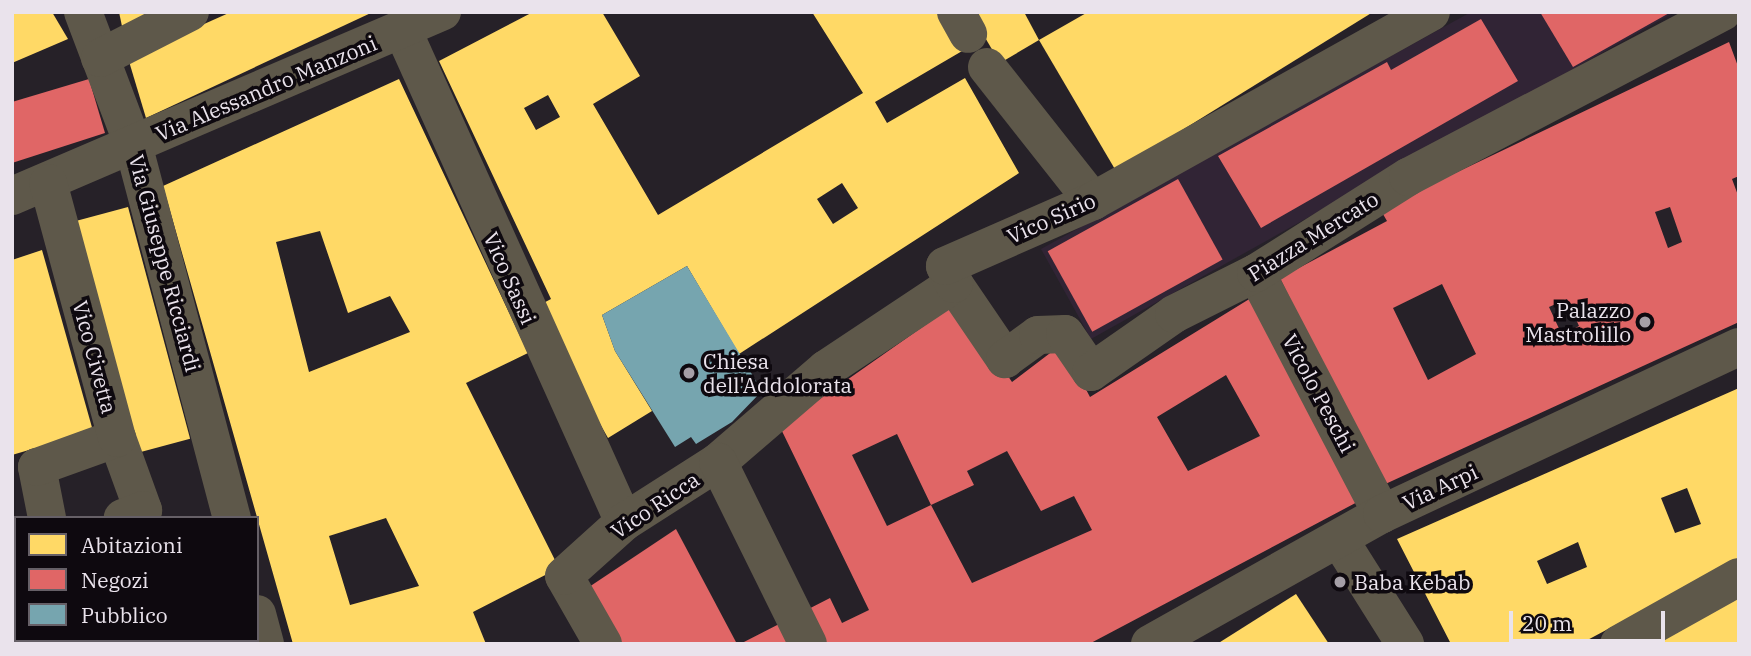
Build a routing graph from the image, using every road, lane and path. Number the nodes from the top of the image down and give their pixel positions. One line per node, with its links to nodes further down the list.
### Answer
1 (83, 12): 7 (street, Via Giuseppe Ricciardi)
2 (190, 12): 7 (street)
3 (442, 12): 6 (street, Via Alessandro Manzoni)
4 (1431, 12): 12 (street, Vico Sirio)
5 (1722, 12): 13 (street, Piazza Mercato)
6 (403, 30): 9 (street, Via Alessandro Manzoni); 22 (street, Vico Sassi)
7 (100, 58): 9 (street, Via Giuseppe Ricciardi)
8 (988, 67): 12 (street)
9 (133, 144): 10 (street, Via Alessandro Manzoni); 21 (street, Via Giuseppe Ricciardi)
10 (48, 183): 11 (street, Via Alessandro Manzoni); 16 (street, Vico Civetta)
11 (12, 196)
12 (1093, 201): 14 (street, Vico Sirio)
13 (1256, 273): 14 (street, Piazza Mercato); 18 (street, Vicolo Peschi)
14 (954, 284): 17 (street)
15 (1739, 347): 18 (street, Via Arpi)
16 (117, 438): 19 (street, Vico Civetta); 20 (street)
17 (718, 462): 22 (street, Vico Ricca); 26 (street, Vico Ricca)
18 (1382, 514): 23 (street, Via Arpi)
19 (47, 516)
20 (128, 516)
21 (231, 516)
22 (624, 522): 25 (street, Vico Ricca)
23 (1339, 538): 27 (street, Via Arpi); 28 (street)
24 (1739, 577): 29 (street)
25 (603, 644)
26 (808, 644)
27 (1150, 644)
28 (1405, 644)
29 (1619, 644)

